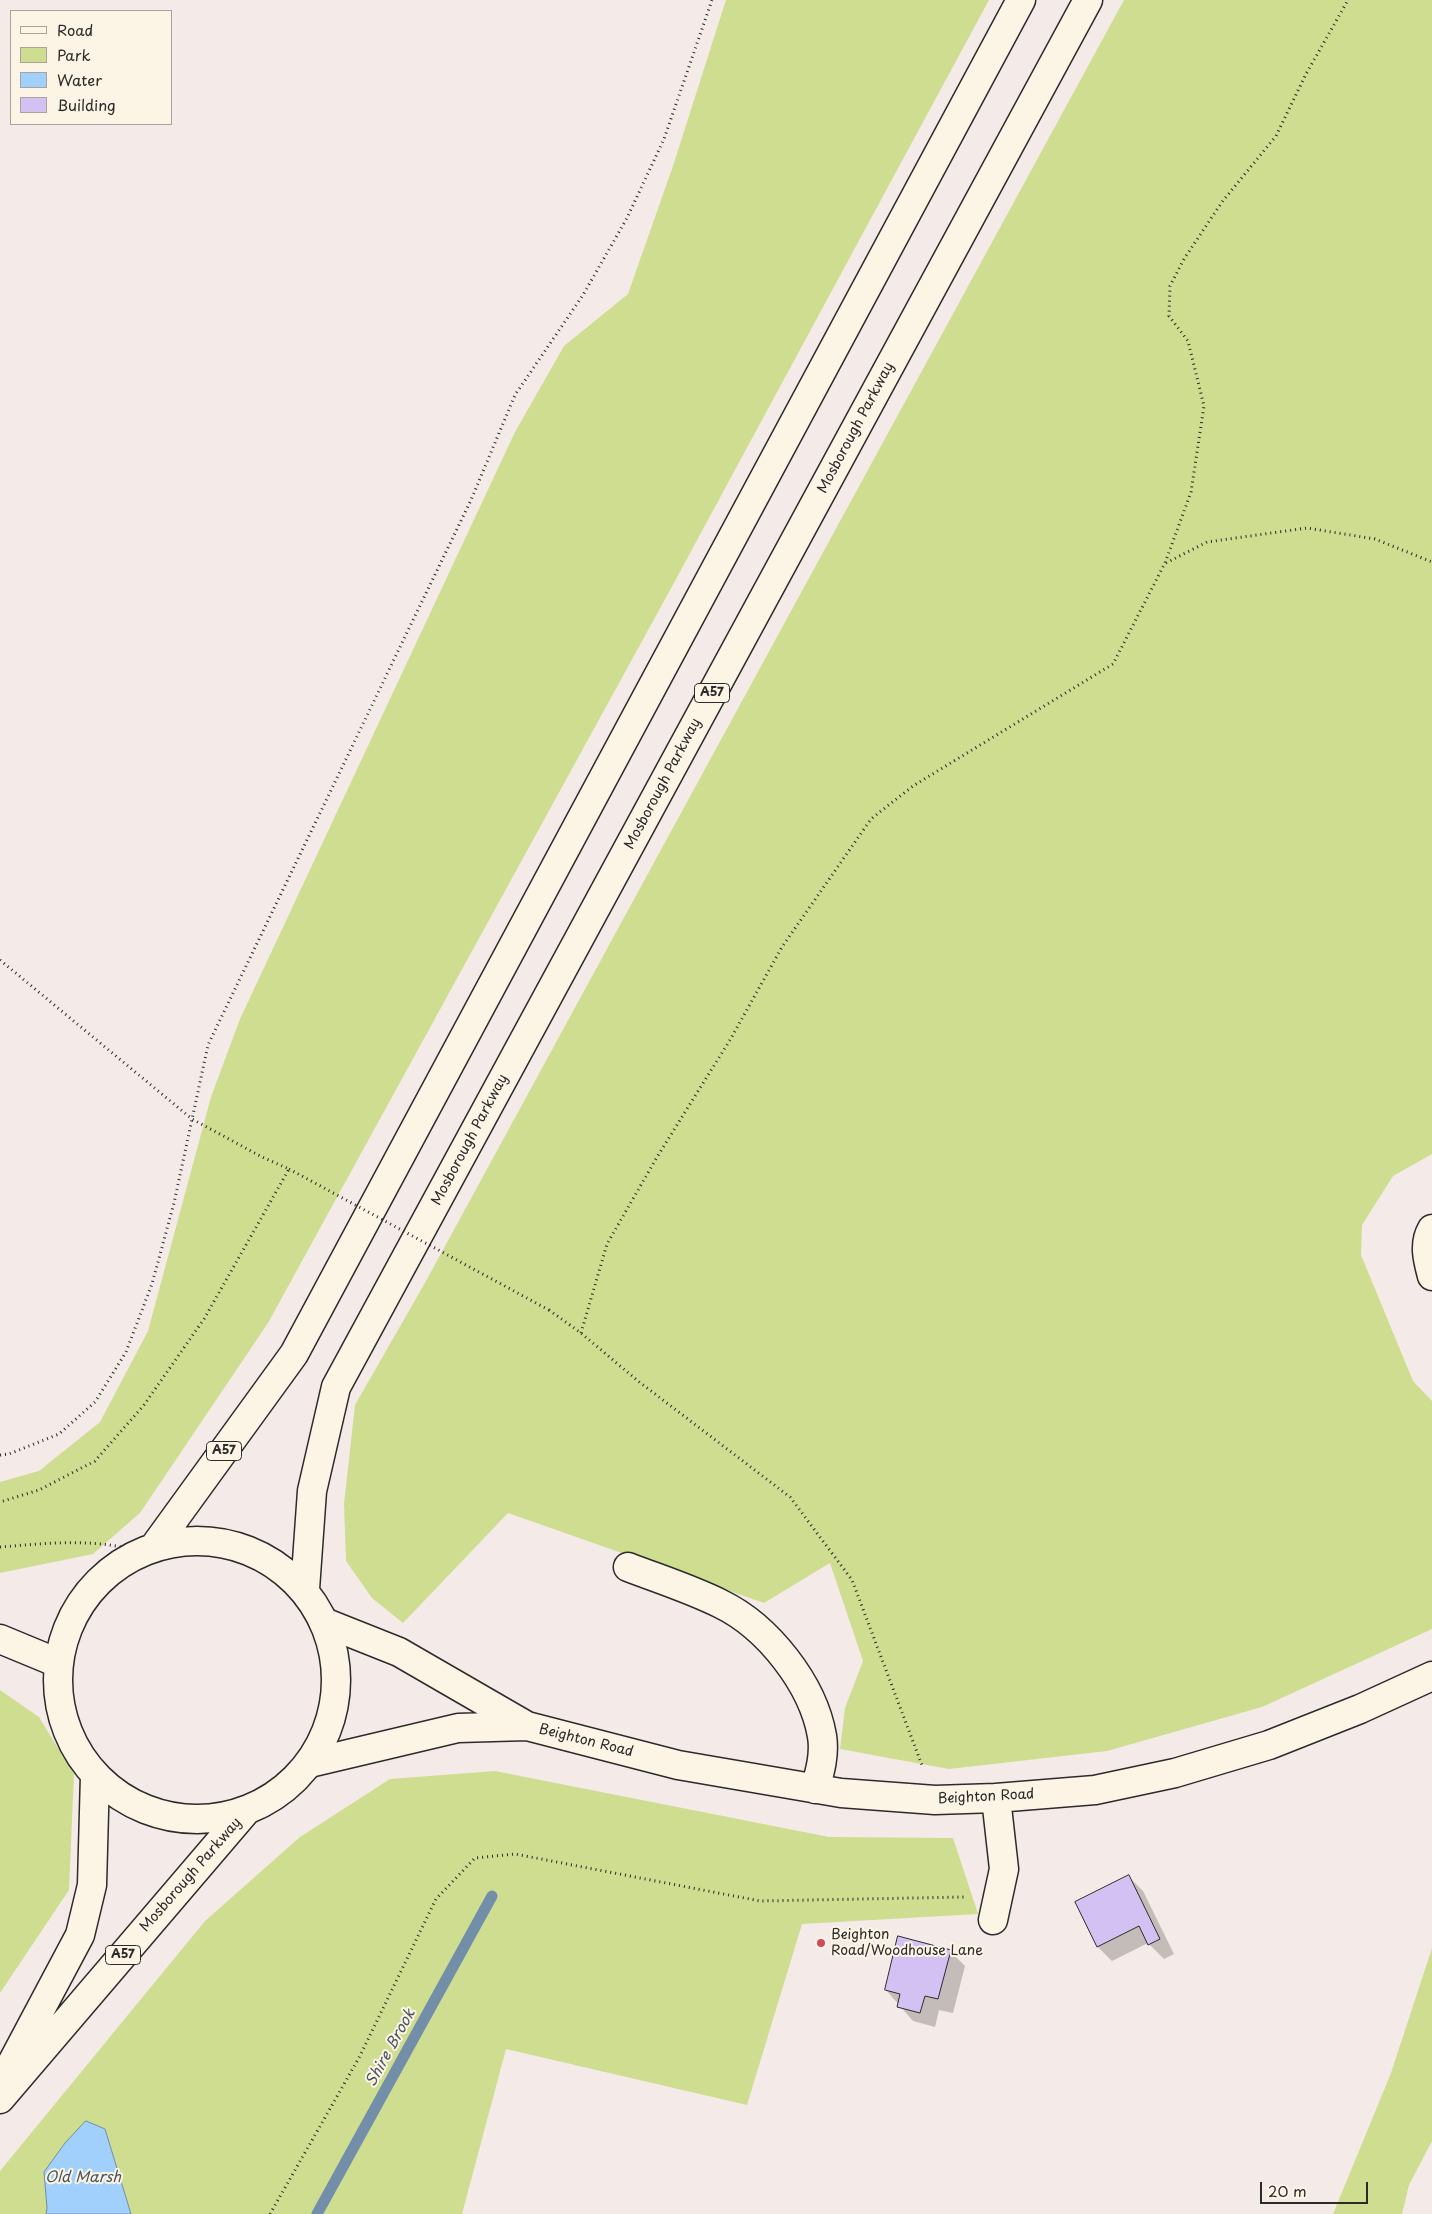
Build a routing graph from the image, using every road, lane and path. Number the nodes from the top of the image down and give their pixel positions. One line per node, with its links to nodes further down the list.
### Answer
1 (712, 0): 8 (path)
2 (1021, 0): 16 (main road, A57)
3 (1088, 0): 18 (main road, Mosborough Parkway / A57)
4 (1348, 0): 6 (path)
5 (1432, 562): 6 (path)
6 (1165, 563): 12 (path)
7 (0, 960): 8 (path)
8 (192, 1119): 9 (path); 13 (path)
9 (289, 1169): 12 (path, bridge); 14 (path)
10 (1432, 1229): 11 (main road)
11 (1432, 1276)
12 (581, 1333): 28 (path)
13 (0, 1455)
14 (0, 1502)
15 (0, 1547): 16 (path)
16 (150, 1549): 18 (main road); 21 (main road)
17 (628, 1567): 26 (main road)
18 (305, 1589): 19 (main road)
19 (326, 1623): 23 (main road, Beighton Road); 24 (main road)
20 (0, 1639): 21 (main road)
21 (58, 1662): 25 (main road)
22 (1432, 1676): 27 (main road, Beighton Road)
23 (526, 1726): 24 (main road, Beighton Road); 26 (main road, Beighton Road)
24 (310, 1763): 29 (main road)
25 (95, 1775): 29 (main road); 31 (main road)
26 (815, 1789): 28 (main road, Beighton Road)
27 (996, 1798): 28 (main road, Beighton Road); 30 (main road)
28 (935, 1800)
29 (246, 1811): 32 (main road, Mosborough Parkway / A57)
30 (996, 1908): 33 (path)
31 (0, 2086)
32 (0, 2099)
33 (270, 2214)

